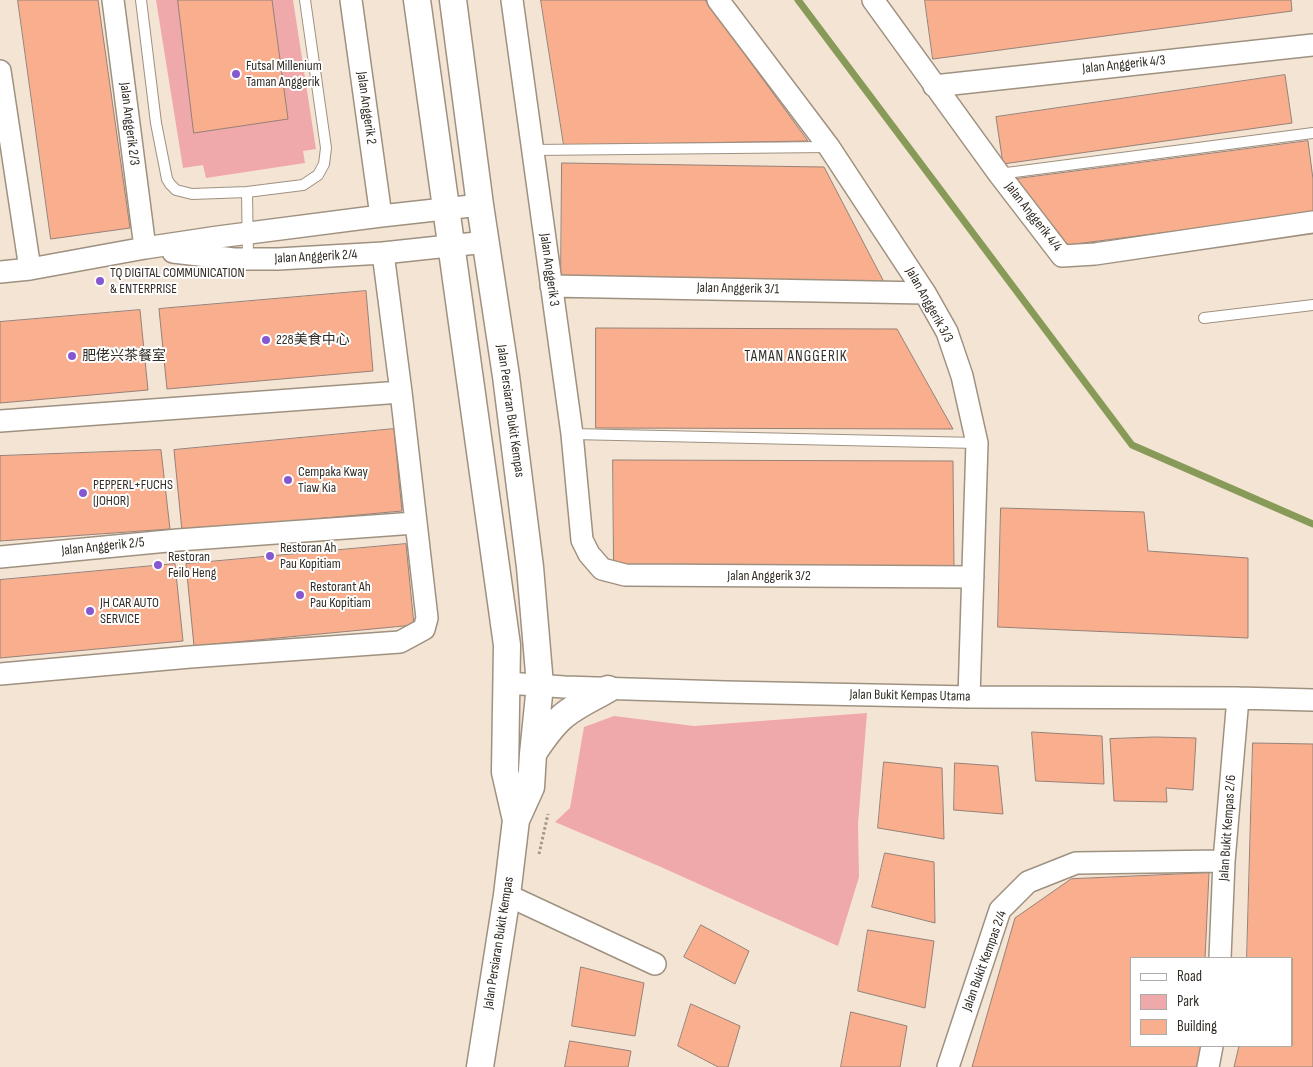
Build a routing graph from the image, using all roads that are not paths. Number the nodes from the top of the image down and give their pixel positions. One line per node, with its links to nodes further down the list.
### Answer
1 (113, 0): 25 (street, Jalan Anggerik 2/3)
2 (141, 0): 17 (lane)
3 (305, 0): 17 (lane)
4 (351, 0): 20 (street, Jalan Anggerik 2)
5 (417, 0): 19 (street, Jalan Persiaran Bukit Kempas)
6 (453, 0): 18 (street, Jalan Persiaran Bukit Kempas)
7 (512, 0): 15 (street, Jalan Anggerik 3)
8 (718, 0): 14 (street, Jalan Anggerik 3/3)
9 (875, 0): 12 (street, Jalan Anggerik 4/4)
10 (1313, 45): 12 (street, Jalan Anggerik 4/3)
11 (0, 71): 28 (street)
12 (934, 86): 16 (street, Jalan Anggerik 4/4)
13 (1313, 133): 16 (lane)
14 (829, 147): 15 (lane); 31 (street, Jalan Anggerik 3/3)
15 (533, 150): 30 (street, Jalan Anggerik 3)
16 (999, 174): 21 (street, Jalan Anggerik 4/4)
17 (247, 192): 22 (lane)
18 (480, 205): 19 (street, Jalan Anggerik 2/4); 23 (street, Jalan Persiaran Bukit Kempas)
19 (446, 208): 20 (street, Jalan Anggerik 2/4); 24 (street, Jalan Persiaran Bukit Kempas)
20 (381, 216): 22 (street, Jalan Anggerik 2/4)
21 (1313, 222)
22 (248, 234): 25 (street, Jalan Anggerik 2/4); 27 (lane)
23 (486, 242): 24 (street, Jalan Anggerik 2/4); 44 (street, Jalan Persiaran Bukit Kempas)
24 (451, 245): 26 (street, Jalan Anggerik 2/4); 43 (street, Jalan Persiaran Bukit Kempas)
25 (146, 248): 27 (street, Jalan Anggerik 2/4); 28 (street, Jalan Anggerik 2/4)
26 (383, 253): 27 (street, Jalan Anggerik 2/4); 34 (street)
27 (248, 259)
28 (30, 270): 29 (street, Jalan Anggerik 2/4)
29 (0, 272)
30 (551, 286): 31 (street, Jalan Anggerik 3/1); 36 (street, Jalan Anggerik 3)
31 (925, 293): 37 (street, Jalan Anggerik 3/3)
32 (1313, 306): 33 (lane)
33 (1204, 318)
34 (401, 392): 35 (street); 38 (street)
35 (0, 421)
36 (572, 434): 37 (lane); 39 (street, Jalan Anggerik 3)
37 (977, 443): 41 (street, Jalan Anggerik 3/3)
38 (415, 523): 40 (street, Jalan Anggerik 2/5); 42 (street)
39 (582, 540): 41 (street, Jalan Anggerik 3/2)
40 (0, 557)
41 (973, 577): 46 (street, Jalan Anggerik 3/3)
42 (0, 674)
43 (506, 683): 44 (street, Jalan Bukit Kempas Utama); 50 (street, Jalan Persiaran Bukit Kempas)
44 (540, 685): 45 (street, Jalan Bukit Kempas Utama); 49 (street, Jalan Persiaran Bukit Kempas)
45 (608, 689): 46 (street, Jalan Bukit Kempas Utama); 49 (street)
46 (969, 697): 47 (street, Jalan Bukit Kempas Utama)
47 (1238, 698): 48 (street, Jalan Bukit Kempas Utama); 51 (street, Jalan Bukit Kempas 2/6)
48 (1313, 700)
49 (533, 754): 50 (street, Jalan Persiaran Bukit Kempas)
50 (516, 820): 52 (street, Jalan Persiaran Bukit Kempas)
51 (1224, 861): 53 (street, Jalan Bukit Kempas 2/6); 57 (street, Jalan Bukit Kempas 2/4)
52 (507, 895): 54 (street); 56 (street, Jalan Persiaran Bukit Kempas)
53 (1220, 957)
54 (655, 964)
55 (1212, 1047): 58 (street)
56 (480, 1067)
57 (948, 1067)
58 (1208, 1067)

